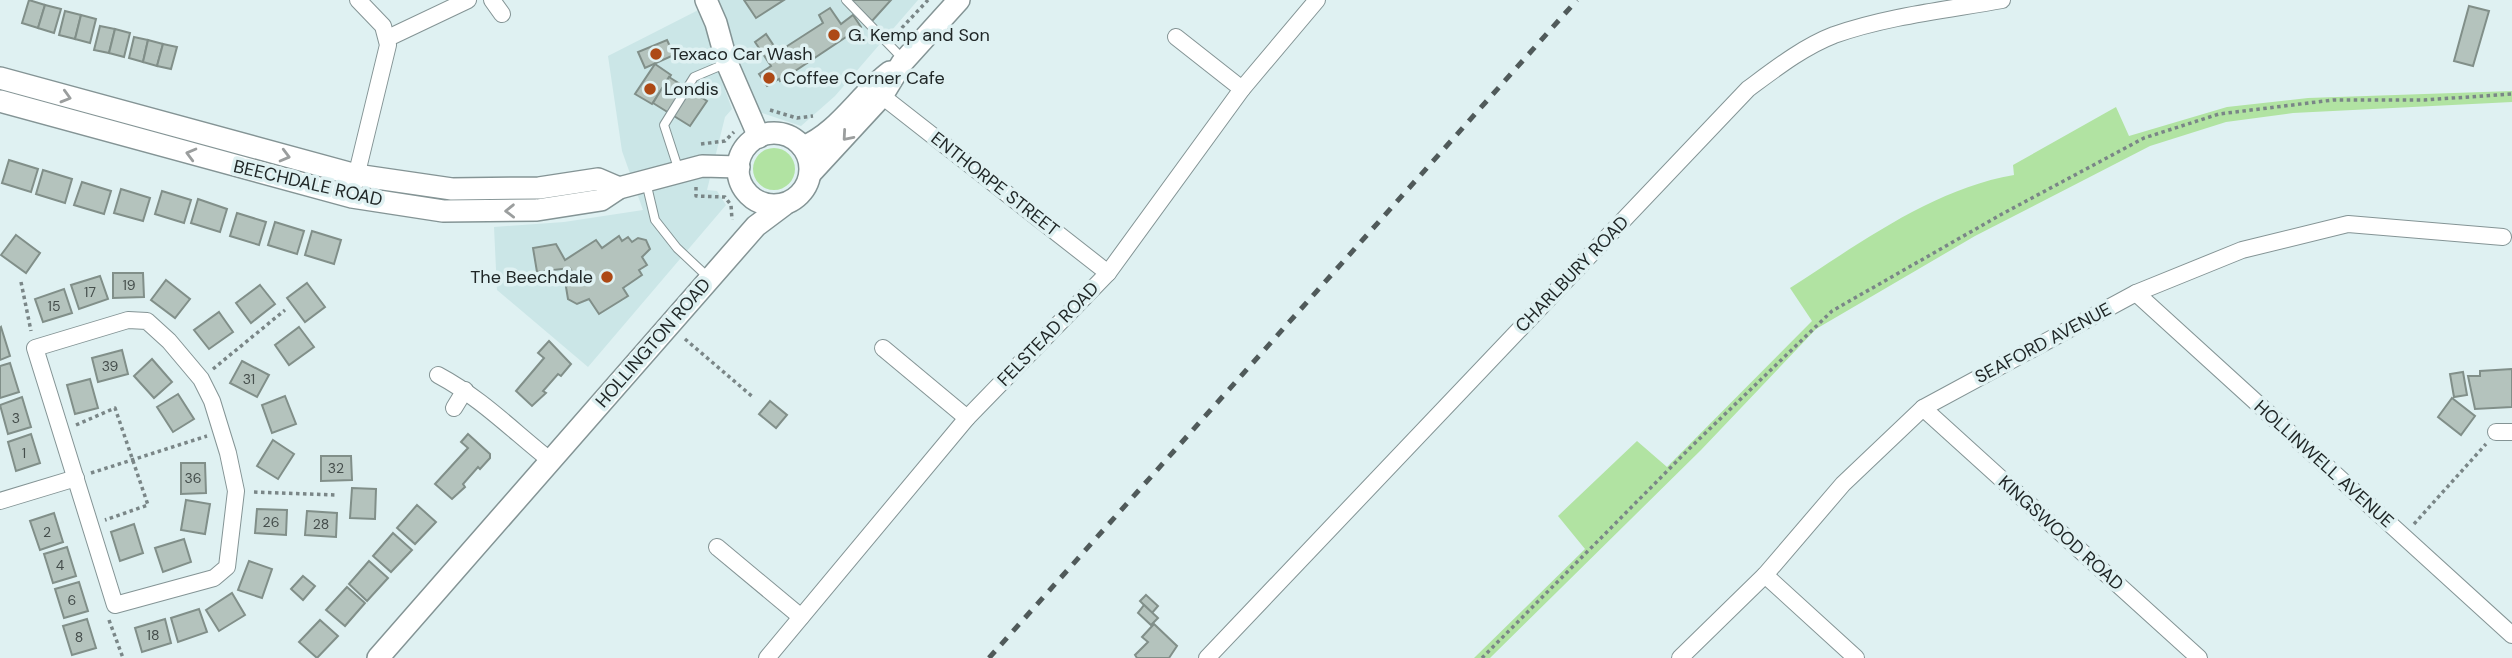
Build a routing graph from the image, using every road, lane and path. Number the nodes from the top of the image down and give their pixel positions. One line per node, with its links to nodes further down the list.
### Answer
1 (358, 0): 8 (street)
2 (468, 0): 8 (street)
3 (706, 0): 11 (street)
4 (846, 0): 10 (lane)
5 (959, 0): 10 (street)
6 (1317, 0): 13 (street, FELSTEAD ROAD)
7 (2002, 0): 68 (street, CHARLBURY ROAD)
8 (388, 37): 26 (street)
9 (1176, 37): 13 (street)
10 (903, 62): 15 (street); 22 (street)
11 (727, 63): 20 (street); 24 (lane)
12 (0, 78): 26 (street, BEECHDALE ROAD, one-way to 26)
13 (1242, 89): 34 (street, FELSTEAD ROAD)
14 (2512, 94): 69 (path)
15 (882, 96): 25 (street, one-way to 25); 34 (street, ENTHORPE STREET)
16 (0, 101): 30 (street, BEECHDALE ROAD, one-way to 16)
17 (765, 107): 18 (path)
18 (820, 113)
19 (735, 126): 21 (path)
20 (759, 137): 22 (street); 23 (street)
21 (697, 144)
22 (803, 147): 25 (street)
23 (739, 167): 24 (street, BEECHDALE ROAD); 31 (street)
24 (680, 174): 27 (street, BEECHDALE ROAD)
25 (810, 174): 31 (street)
26 (356, 175): 28 (street, BEECHDALE ROAD); 30 (street)
27 (646, 182): 28 (street, BEECHDALE ROAD); 35 (lane)
28 (619, 188): 30 (street, BEECHDALE ROAD, one-way to 30)
29 (696, 196): 32 (path)
30 (352, 197)
31 (773, 204): 35 (street, HOLLINGTON ROAD)
32 (725, 228)
33 (2503, 237): 37 (street, SEAFORD AVENUE)
34 (1108, 273): 48 (street, FELSTEAD ROAD)
35 (710, 279): 53 (street, HOLLINGTON ROAD)
36 (21, 282): 40 (path)
37 (2136, 293): 47 (street, SEAFORD AVENUE); 59 (street, HOLLINWELL AVENUE)
38 (285, 310): 43 (path)
39 (685, 339): 45 (path)
40 (35, 348): 43 (street); 50 (street)
41 (883, 348): 48 (street)
42 (438, 375): 44 (street)
43 (201, 379): 49 (street)
44 (465, 390): 46 (street); 53 (street)
45 (754, 398)
46 (454, 408)
47 (1923, 408): 61 (street, SEAFORD AVENUE); 72 (street, KINGSWOOD ROAD)
48 (967, 418): 63 (street, FELSTEAD ROAD)
49 (222, 431): 52 (path); 55 (street)
50 (61, 432): 52 (path); 54 (street)
51 (2504, 432): 59 (path)
52 (131, 460): 54 (path); 58 (path)
53 (551, 461): 66 (street, HOLLINGTON ROAD)
54 (76, 478): 57 (street); 58 (street)
55 (236, 491): 56 (path); 62 (street)
56 (335, 495)
57 (0, 501)
58 (90, 525): 62 (street)
59 (2403, 536): 64 (street, HOLLINWELL AVENUE)
60 (717, 547): 63 (street)
61 (1765, 575): 70 (street, SEAFORD AVENUE); 71 (street)
62 (115, 605): 65 (path)
63 (801, 617): 67 (street, FELSTEAD ROAD)
64 (2512, 635)
65 (122, 658)
66 (378, 658)
67 (766, 658)
68 (1207, 658)
69 (1482, 658)
70 (1680, 658)
71 (1856, 658)
72 (2199, 658)

